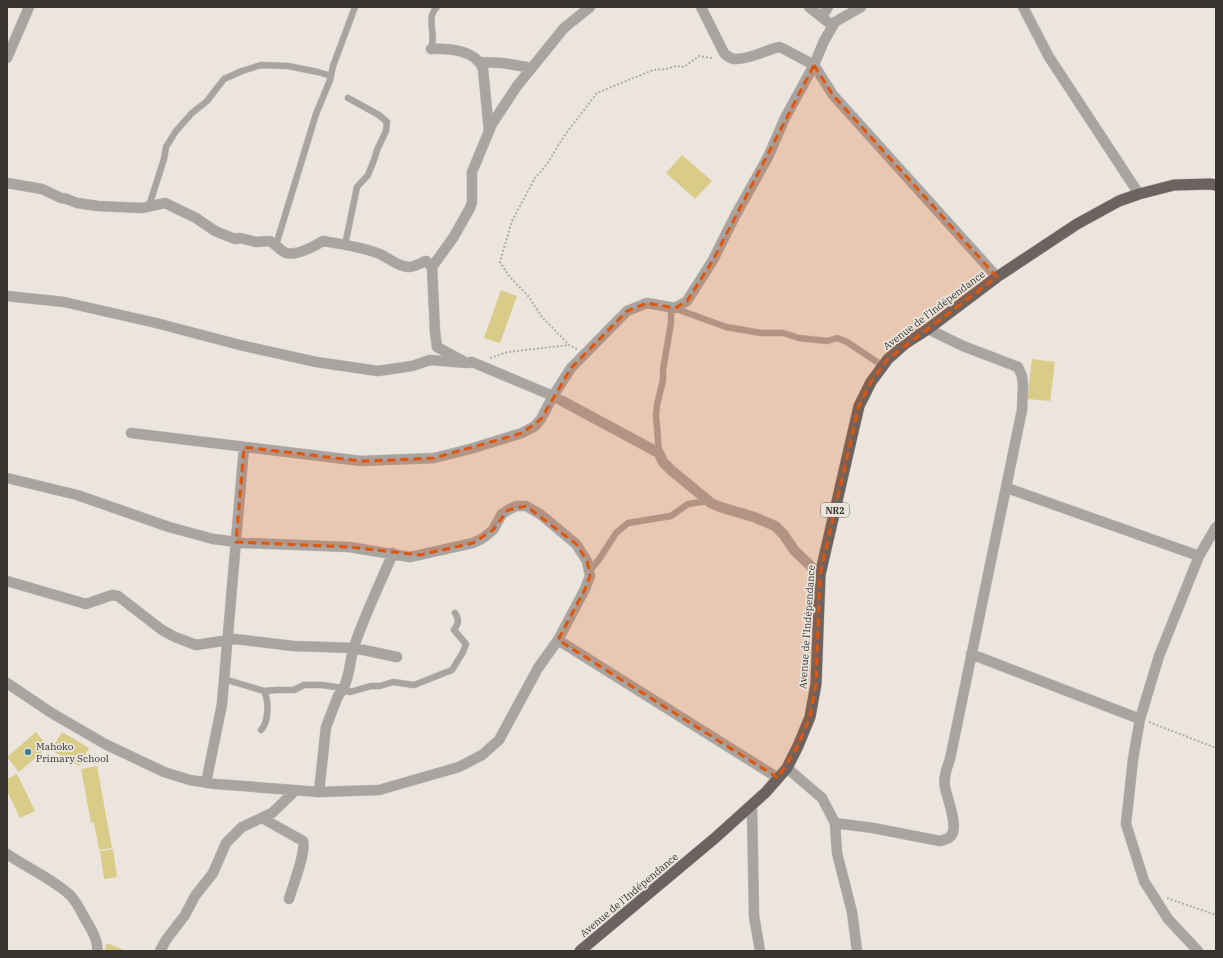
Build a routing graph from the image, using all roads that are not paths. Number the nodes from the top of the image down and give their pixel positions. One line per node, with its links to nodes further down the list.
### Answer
1 (29, 7): 13 (street)
2 (355, 7): 17 (lane)
3 (437, 7): 12 (lane)
4 (590, 7): 16 (street)
5 (701, 7): 15 (street)
6 (809, 7): 10 (street)
7 (828, 7): 10 (street)
8 (861, 7): 11 (street)
9 (1023, 7): 22 (street)
10 (822, 17): 11 (street)
11 (833, 26): 15 (street)
12 (431, 49): 14 (street)
13 (7, 58)
14 (480, 62): 16 (street); 19 (street)
15 (814, 65): 27 (street); 29 (street)
16 (532, 68): 19 (street)
17 (331, 76): 23 (lane); 24 (lane)
18 (348, 98): 25 (lane)
19 (489, 131): 26 (street)
20 (7, 183): 23 (street)
21 (1214, 183): 22 (highway, Avenue de l'Indépendance / NR2)
22 (1139, 194): 27 (highway, Avenue de l'Indépendance / NR2)
23 (149, 206): 24 (street)
24 (276, 245): 25 (street)
25 (346, 245): 26 (street)
26 (432, 267): 31 (street)
27 (997, 277): 30 (highway, Avenue de l'Indépendance / NR2)
28 (7, 296): 32 (street)
29 (671, 307): 34 (lane); 35 (street); 38 (lane)
30 (928, 329): 34 (highway, Avenue de l'Indépendance / NR2); 40 (street)
31 (437, 344): 32 (street); 33 (street)
32 (423, 362): 33 (street)
33 (470, 363): 35 (street)
34 (883, 366): 47 (highway, Avenue de l'Indépendance / NR2)
35 (553, 396): 37 (street); 38 (street)
36 (131, 433): 37 (street)
37 (244, 447): 43 (street)
38 (659, 453): 41 (street)
39 (7, 478): 43 (street)
40 (1007, 488): 45 (street); 53 (street)
41 (708, 501): 46 (lane); 47 (street)
42 (1216, 527): 45 (street)
43 (236, 542): 44 (street); 50 (street)
44 (393, 553): 46 (street); 52 (street)
45 (1199, 556): 59 (street)
46 (589, 572): 51 (street)
47 (820, 575): 61 (highway, Avenue de l'Indépendance / NR2)
48 (7, 582): 50 (street)
49 (455, 613): 57 (lane)
50 (227, 640): 52 (street); 55 (street)
51 (558, 640): 62 (street); 65 (street)
52 (354, 648): 54 (street); 57 (street)
53 (971, 654): 59 (street); 68 (street)
54 (397, 657)
55 (224, 679): 58 (lane); 63 (street)
56 (7, 683): 63 (street)
57 (342, 688): 58 (lane); 65 (street)
58 (264, 691): 60 (lane)
59 (1140, 719): 76 (street)
60 (261, 730)
61 (786, 768): 62 (highway, Avenue de l'Indépendance / NR2); 68 (street)
62 (778, 778): 66 (highway, Avenue de l'Indépendance / NR2)
63 (206, 783): 64 (street)
64 (296, 790): 65 (street); 67 (street)
65 (319, 792)
66 (752, 806): 73 (highway, Avenue de l'Indépendance / NR2); 74 (street)
67 (262, 818): 70 (street); 72 (street)
68 (835, 823): 75 (street)
69 (7, 854): 71 (street)
70 (289, 898)
71 (97, 951)
72 (160, 951)
73 (580, 951)
74 (760, 951)
75 (857, 951)
76 (1198, 951)

